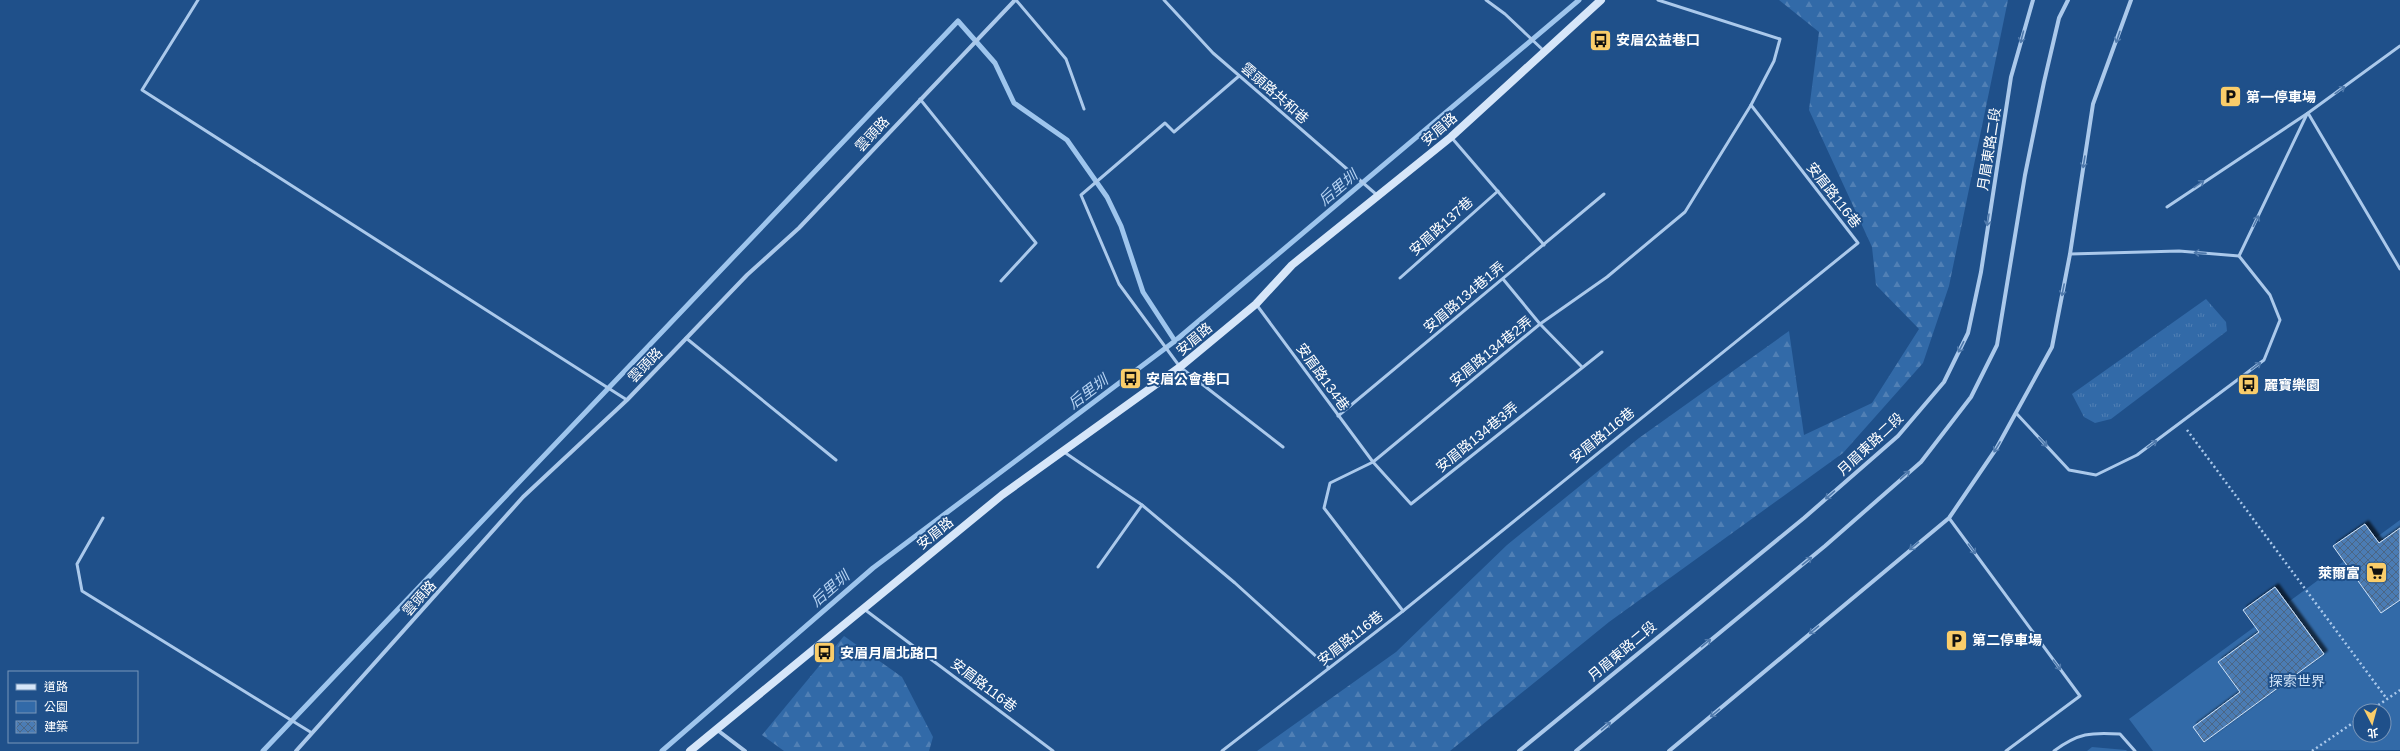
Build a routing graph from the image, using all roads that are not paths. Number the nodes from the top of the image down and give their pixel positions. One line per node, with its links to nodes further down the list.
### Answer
1 (198, 0): 35 (lane)
2 (1015, 0): 13 (street, 雲頭路); 15 (lane)
3 (1164, 0): 12 (lane, 雲頭路共和巷)
4 (1486, 0): 11 (lane)
5 (1601, 0): 11 (street, 安眉路)
6 (1658, 0): 14 (lane)
7 (2033, 0): 56 (street, 月眉東路二段, one-way to 56)
8 (2068, 0): 57 (street, one-way to 8)
9 (2131, 0): 23 (street, one-way to 23)
10 (2400, 46): 16 (lane, one-way to 10)
11 (1544, 51): 17 (street, 安眉路)
12 (1239, 76): 20 (lane, 雲頭路共和巷); 33 (lane)
13 (920, 99): 28 (lane); 31 (street, 雲頭路)
14 (1751, 105): 30 (lane, 安眉路134巷2弄); 47 (lane, 安眉路116巷)
15 (1084, 109)
16 (2308, 113): 21 (lane, one-way to 16); 24 (lane, one-way to 16); 25 (lane)
17 (1451, 137): 18 (lane); 20 (street, 安眉路)
18 (1498, 191): 22 (lane); 26 (lane, 安眉路137巷)
19 (1604, 194): 22 (lane, 安眉路134巷1弄)
20 (1378, 196): 29 (street, 安眉路)
21 (2167, 207)
22 (1544, 245): 27 (lane, 安眉路134巷1弄)
23 (2070, 254): 24 (lane, one-way to 23); 36 (street, one-way to 36)
24 (2239, 256): 36 (lane, one-way to 24)
25 (2400, 269)
26 (1400, 278)
27 (1503, 279): 30 (lane); 37 (lane, 安眉路134巷1弄)
28 (1001, 281)
29 (1256, 304): 33 (street, 安眉路); 37 (lane, 安眉路134巷)
30 (1540, 324): 34 (lane); 41 (lane, 安眉路134巷2弄)
31 (686, 338): 35 (street, 雲頭路); 40 (lane)
32 (1602, 352): 34 (lane, 安眉路134巷3弄)
33 (1180, 367): 38 (lane); 39 (street, 安眉路)
34 (1582, 367): 41 (lane, 安眉路134巷3弄)
35 (627, 400): 50 (street, 雲頭路)
36 (2016, 414): 44 (street, one-way to 44)
37 (1338, 416): 41 (lane, 安眉路134巷)
38 (1283, 447)
39 (1063, 451): 42 (lane); 46 (street, 安眉路)
40 (836, 460)
41 (1373, 462): 47 (lane, 安眉路134巷2弄)
42 (1142, 505): 45 (lane); 48 (lane)
43 (104, 518): 50 (lane)
44 (1948, 518): 58 (street, one-way to 58); 59 (lane, one-way to 59)
45 (1098, 566)
46 (864, 608): 49 (street, 安眉路); 54 (lane, 安眉路116巷)
47 (1402, 611): 48 (lane, 安眉路116巷)
48 (1329, 668): 55 (lane, 安眉路116巷)
49 (716, 728): 52 (street, 安眉路); 53 (street)
50 (312, 734): 51 (street, 雲頭路)
51 (296, 751)
52 (690, 751)
53 (745, 751)
54 (1053, 751)
55 (1222, 751)
56 (1519, 751)
57 (1576, 751)
58 (1669, 751)
59 (2006, 751)
60 (2054, 751): 61 (lane)
61 (2135, 751)

